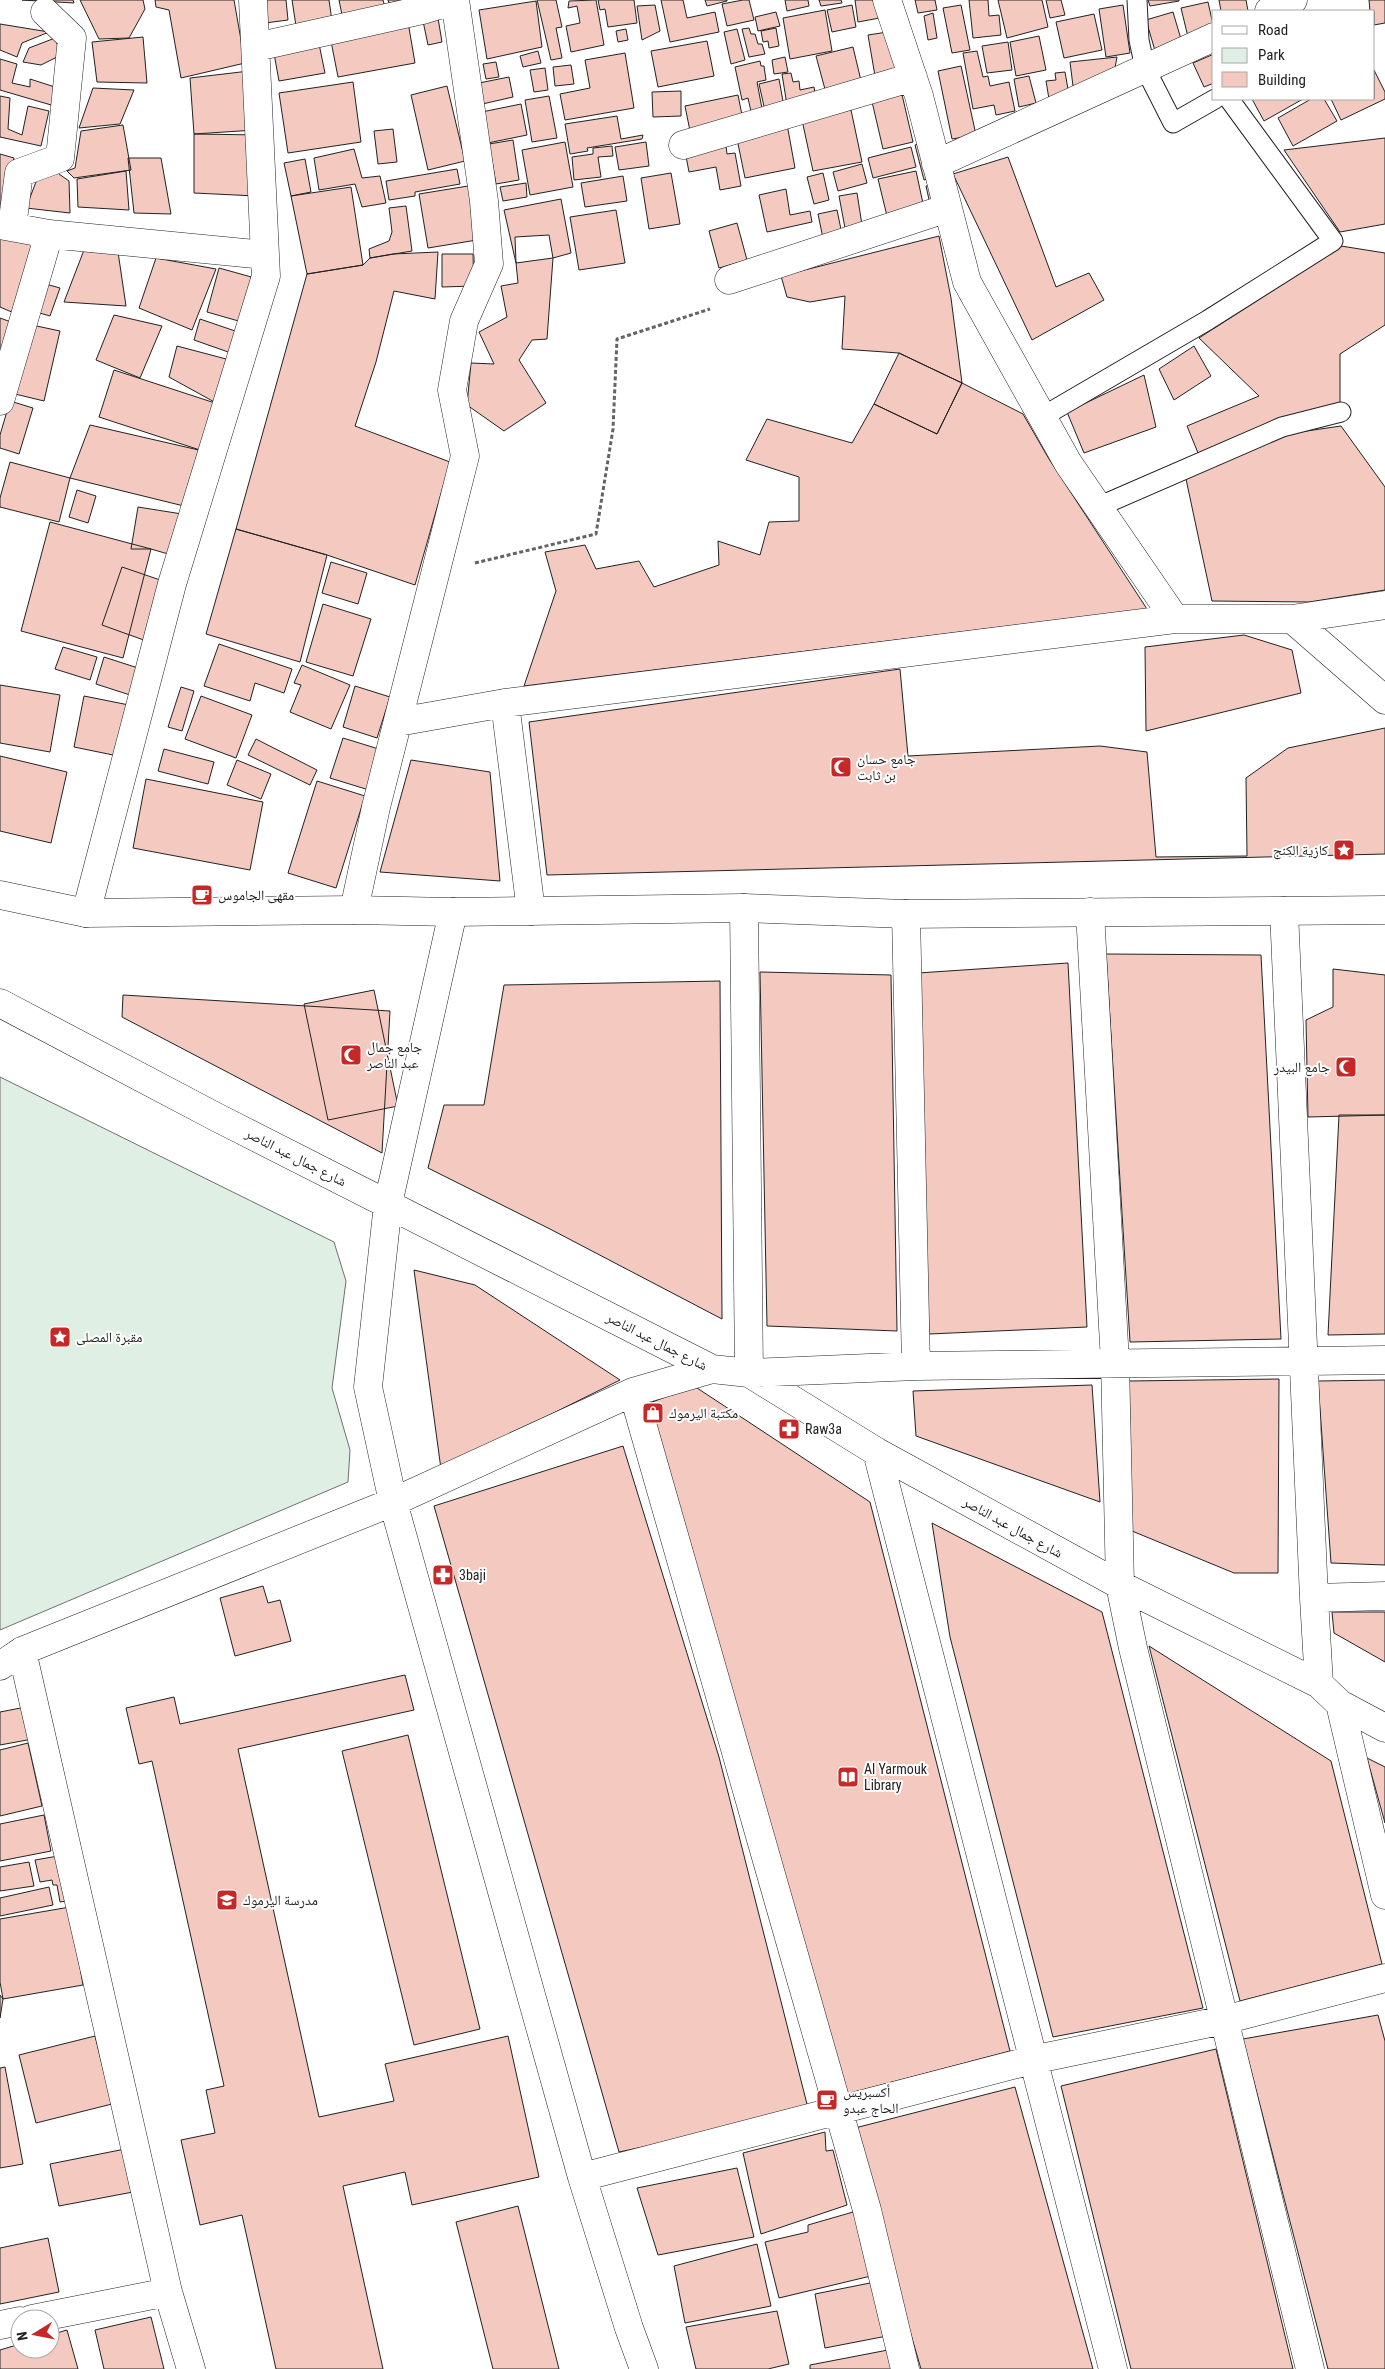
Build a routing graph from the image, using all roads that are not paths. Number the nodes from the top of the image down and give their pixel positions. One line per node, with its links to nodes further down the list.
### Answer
1 (253, 0): 9 (street)
2 (455, 0): 9 (street); 30 (street)
3 (887, 0): 11 (street)
4 (1137, 0): 10 (lane)
5 (1293, 0): 6 (street)
6 (1271, 10)
7 (45, 12): 17 (street)
8 (1212, 37): 10 (street)
9 (256, 47): 19 (street)
10 (1145, 68): 12 (lane); 15 (street)
11 (912, 77): 14 (street); 15 (street)
12 (1213, 100)
13 (1230, 100): 23 (lane)
14 (683, 145)
15 (936, 164): 16 (street)
16 (948, 208): 20 (street); 23 (street)
17 (6, 226): 18 (street)
18 (49, 234): 19 (street); 21 (street)
19 (265, 255): 39 (street)
20 (729, 280)
21 (0, 401)
22 (1341, 412): 24 (lane)
23 (1042, 417): 24 (street)
24 (1098, 507): 26 (street)
25 (1385, 604): 27 (street)
26 (1175, 619): 27 (street); 29 (street)
27 (1292, 619): 28 (street)
28 (1385, 700)
29 (505, 703): 30 (street); 35 (street)
30 (398, 722): 33 (street)
31 (0, 895): 39 (street)
32 (744, 908): 35 (street); 40 (street); 48 (street)
33 (354, 910): 37 (street); 39 (street)
34 (1385, 910): 36 (street)
35 (530, 911): 37 (street)
36 (1284, 911): 38 (street); 45 (street)
37 (453, 912): 42 (street)
38 (1090, 912): 40 (street); 44 (street)
39 (86, 913)
40 (906, 914): 46 (street)
41 (0, 1003): 42 (street, شارع جمال عبد الناصر)
42 (388, 1204): 47 (street, شارع جمال عبد الناصر); 51 (street)
43 (1385, 1360): 45 (street)
44 (1115, 1362): 45 (street); 46 (street); 52 (street)
45 (1304, 1362): 54 (street)
46 (916, 1366): 48 (street)
47 (712, 1369): 48 (street, شارع جمال عبد الناصر); 49 (street)
48 (749, 1373): 50 (street, شارع جمال عبد الناصر)
49 (633, 1392): 51 (street); 63 (street)
50 (877, 1452): 52 (street, شارع جمال عبد الناصر); 62 (street)
51 (393, 1502): 55 (street); 64 (street)
52 (1120, 1585): 56 (street, شارع جمال عبد الناصر); 61 (street)
53 (1385, 1596): 54 (street)
54 (1314, 1598): 56 (street)
55 (11, 1658): 65 (street)
56 (1319, 1684): 57 (street, شارع جمال عبد الناصر)
57 (1340, 1704): 58 (street, شارع جمال عبد الناصر); 59 (street)
58 (1385, 1728)
59 (1385, 1895)
60 (1385, 1978): 61 (street)
61 (1224, 2020): 62 (street); 71 (street)
62 (1032, 2060): 63 (street); 70 (street)
63 (839, 2111): 64 (street); 69 (street)
64 (582, 2177): 68 (street)
65 (168, 2292): 66 (street); 67 (street)
66 (60, 2313)
67 (191, 2369)
68 (644, 2369)
69 (905, 2369)
70 (1113, 2369)
71 (1310, 2369)

